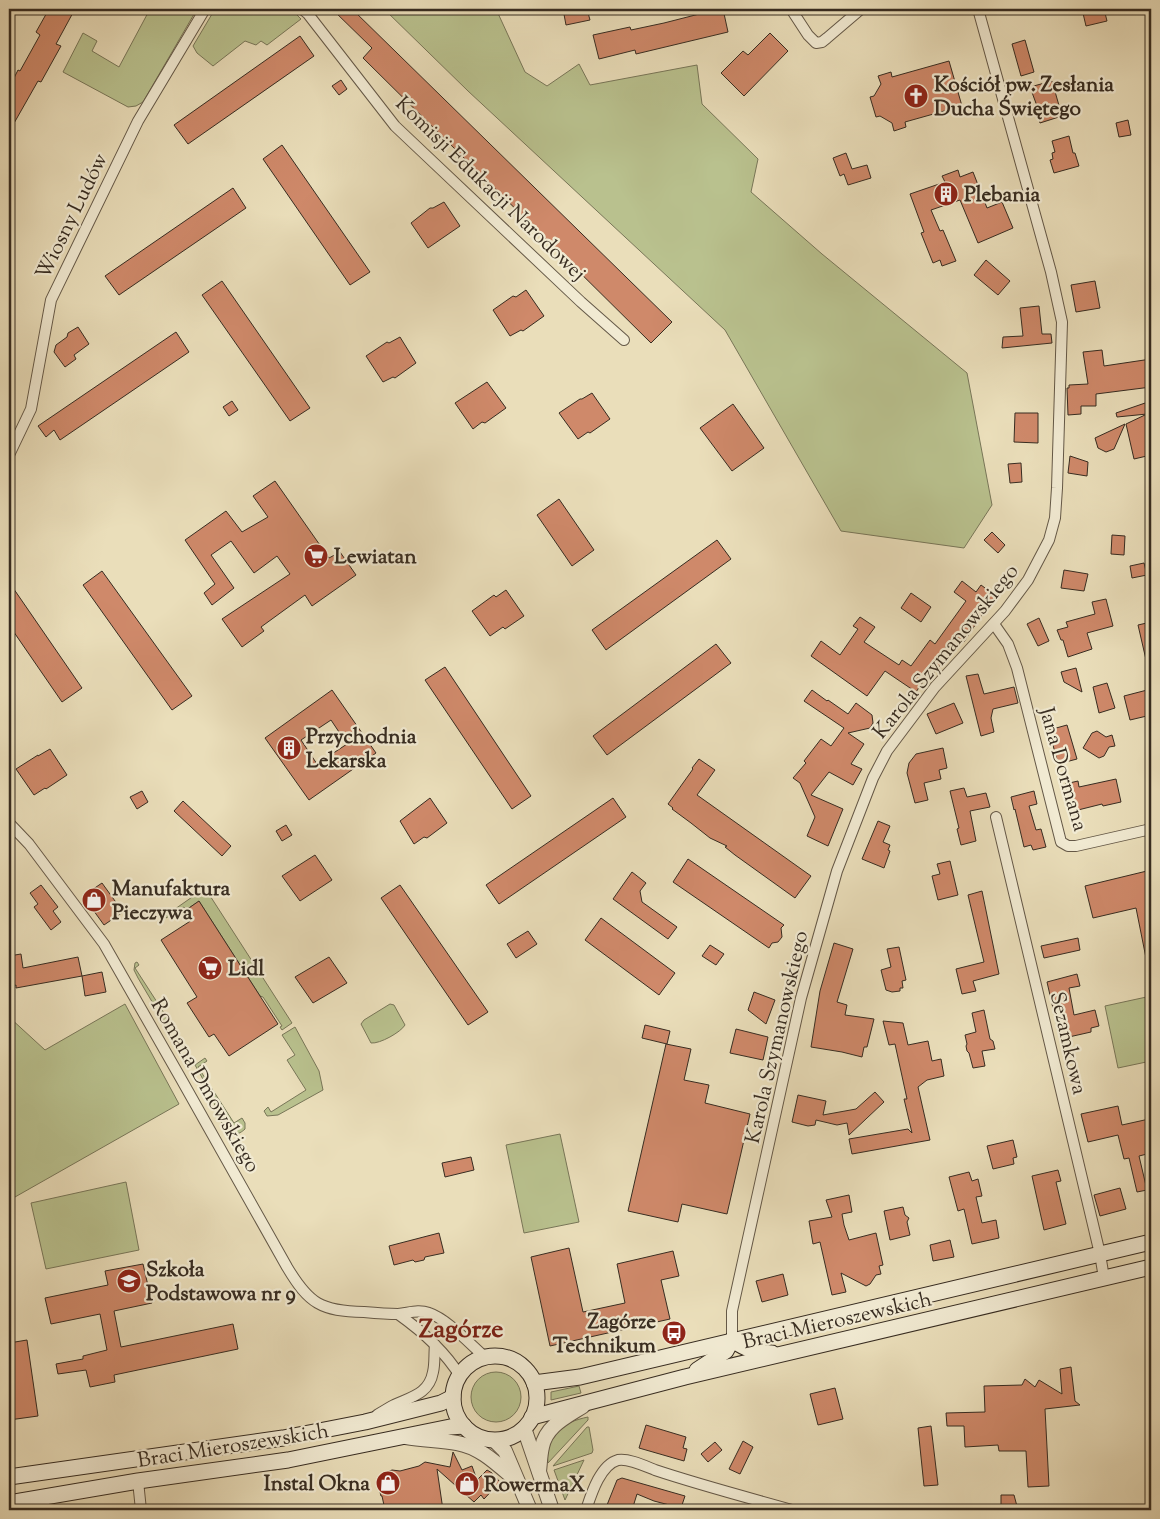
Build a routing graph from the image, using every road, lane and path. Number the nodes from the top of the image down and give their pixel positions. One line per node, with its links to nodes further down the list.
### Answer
1 (206, 9): 7 (street, Wiosny Ludów)
2 (302, 9): 6 (street, Komisji Edukacji Narodowej)
3 (791, 9): 4 (street)
4 (861, 9)
5 (978, 9): 8 (street, Karola Szymanowskiego)
6 (624, 340)
7 (9, 455)
8 (994, 624): 11 (street, Jana Dormana); 17 (street, Karola Szymanowskiego)
9 (996, 817): 13 (street, Sezamkowa)
10 (9, 822): 16 (street, Romana Dmowskiego)
11 (1151, 829)
12 (1151, 1242): 13 (main road, Braci Mieroszewskich)
13 (1100, 1254): 15 (street, Sezamkowa); 17 (main road, Braci Mieroszewskich)
14 (1151, 1267): 15 (main road, Braci Mieroszewskich)
15 (1104, 1278): 19 (main road, Braci Mieroszewskich)
16 (398, 1314): 18 (street); 20 (street, Romana Dmowskiego)
17 (732, 1340): 19 (main road); 22 (main road); 23 (main road, Braci Mieroszewskich)
18 (435, 1345): 21 (street); 26 (street)
19 (789, 1353): 22 (main road, Braci Mieroszewskich)
20 (485, 1358): 21 (main road); 23 (main road)
21 (460, 1376): 24 (main road)
22 (685, 1377): 25 (main road, Braci Mieroszewskich)
23 (534, 1383): 27 (main road)
24 (453, 1396): 26 (main road, Braci Mieroszewskich); 28 (main road)
25 (590, 1402): 27 (main road, Braci Mieroszewskich); 31 (street)
26 (365, 1422): 32 (main road, Braci Mieroszewskich)
27 (528, 1423): 30 (main road); 31 (street)
28 (464, 1426): 29 (main road, Braci Mieroszewskich); 30 (main road)
29 (403, 1437): 33 (main road, Braci Mieroszewskich); 34 (street)
30 (494, 1440): 34 (street)
31 (539, 1471): 38 (street)
32 (9, 1478)
33 (138, 1481): 35 (main road, Braci Mieroszewskich); 36 (street)
34 (517, 1481): 37 (street)
35 (9, 1503)
36 (141, 1510)
37 (530, 1510)
38 (552, 1510)
39 (586, 1510): 40 (street)
40 (792, 1510)

